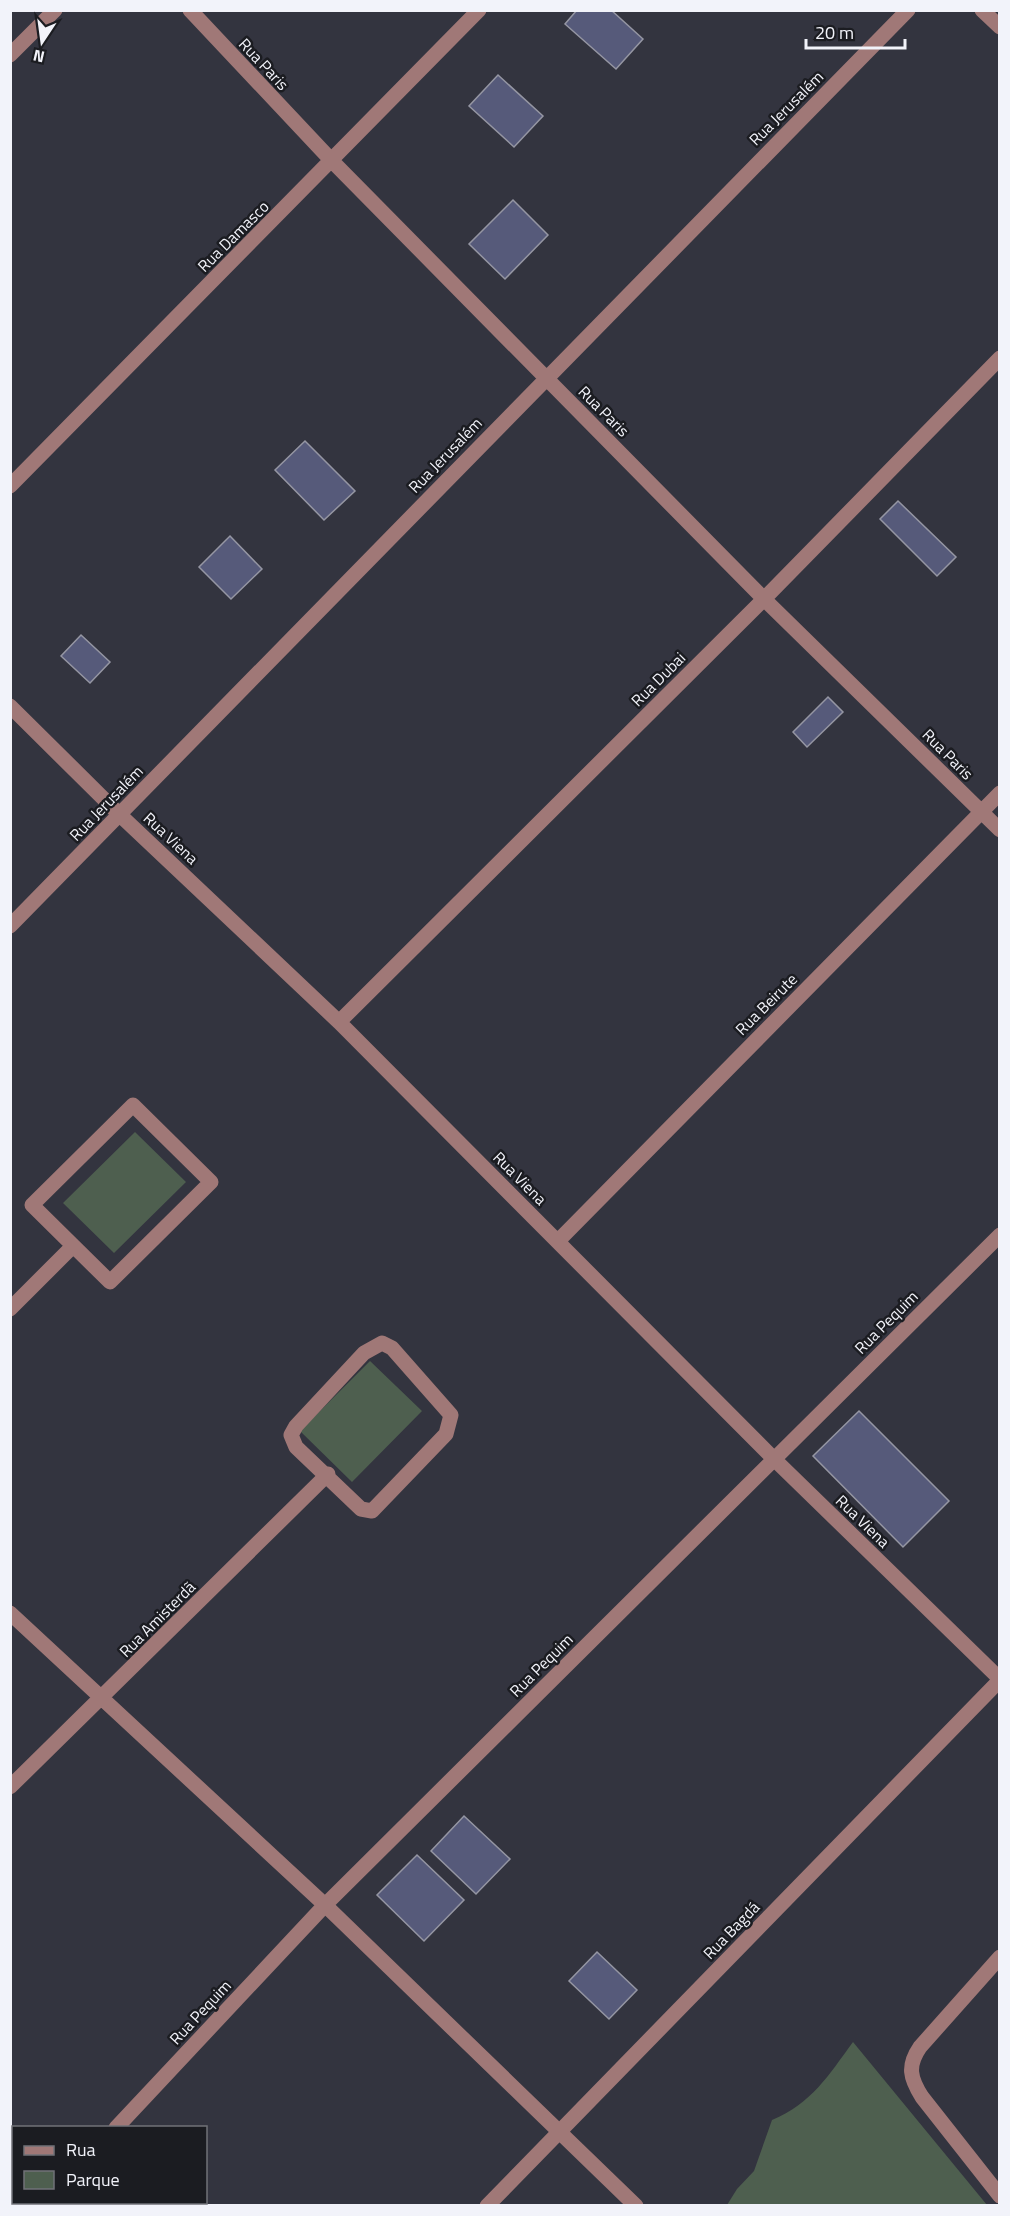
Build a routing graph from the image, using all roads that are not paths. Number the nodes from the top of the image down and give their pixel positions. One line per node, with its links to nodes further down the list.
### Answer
1 (55, 10): 7 (street)
2 (190, 10): 8 (street, Rua Paris)
3 (479, 10): 8 (street, Rua Damasco)
4 (908, 10): 10 (street, Rua Jerusalém)
5 (982, 10): 6 (street)
6 (999, 27)
7 (10, 55)
8 (332, 161): 10 (street, Rua Paris); 11 (street, Rua Damasco)
9 (999, 358): 12 (street, Rua Dubai)
10 (546, 378): 12 (street, Rua Paris); 16 (street, Rua Jerusalém)
11 (10, 486)
12 (764, 599): 15 (street, Rua Paris); 19 (street, Rua Dubai)
13 (10, 706): 16 (street, Rua Viena)
14 (999, 792): 15 (street, Rua Beirute)
15 (981, 812): 17 (street, Rua Paris); 21 (street, Rua Beirute)
16 (120, 815): 18 (street, Rua Jerusalém); 19 (street, Rua Viena)
17 (999, 830)
18 (10, 926)
19 (339, 1022): 21 (street, Rua Viena)
20 (999, 1235): 24 (street, Rua Pequim)
21 (558, 1241): 24 (street, Rua Viena)
22 (73, 1246): 22 (street); 23 (street)
23 (10, 1309)
24 (774, 1459): 27 (street, Rua Viena); 30 (street, Rua Pequim)
25 (328, 1474): 25 (street); 28 (street, Rua Amisterdã)
26 (10, 1613): 28 (street)
27 (999, 1679): 33 (street, Rua Bagdá)
28 (101, 1700): 29 (street, Rua Amisterdã); 30 (street)
29 (10, 1787)
30 (326, 1905): 32 (street, Rua Pequim); 33 (street)
31 (999, 1957): 34 (street)
32 (117, 2126)
33 (560, 2133): 35 (street, Rua Bagdá); 36 (street)
34 (999, 2196)
35 (487, 2205)
36 (636, 2205)

